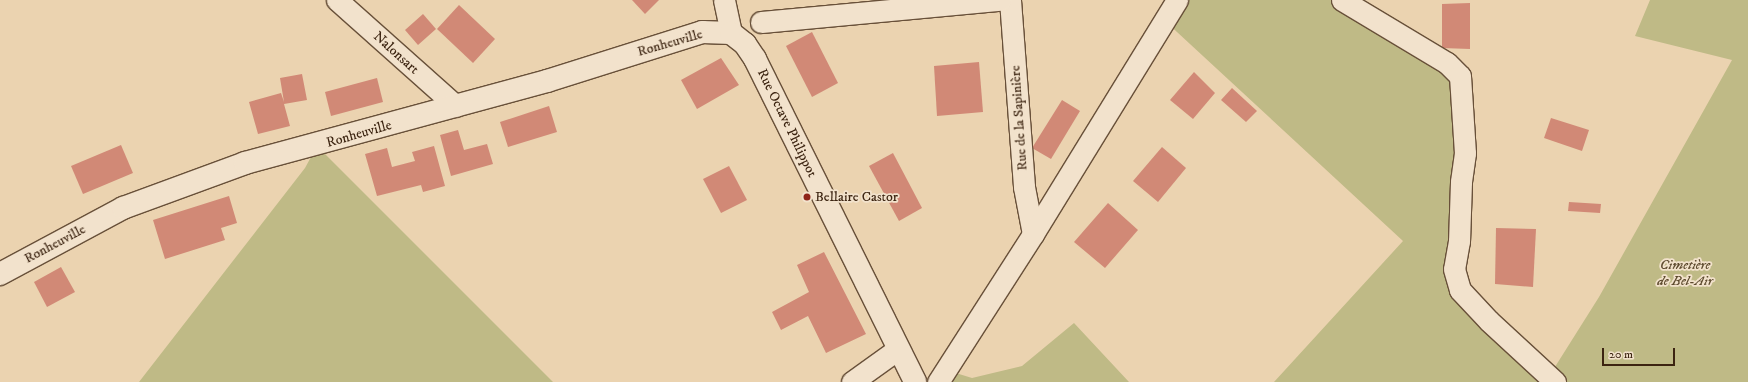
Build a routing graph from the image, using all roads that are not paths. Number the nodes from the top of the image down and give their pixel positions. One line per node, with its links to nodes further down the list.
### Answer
1 (337, 0): 9 (street, Nalonsart)
2 (724, 0): 8 (street)
3 (1000, 0): 7 (street)
4 (1010, 0): 10 (street, Rue de la Sapinière)
5 (1177, 0): 10 (street)
6 (1342, 0): 16 (street)
7 (761, 22)
8 (731, 33): 9 (street, Ronheuville); 12 (street, Rue Octave Philippot)
9 (456, 106): 11 (street, Ronheuville)
10 (1033, 234): 15 (street)
11 (0, 274)
12 (898, 349): 13 (street); 14 (street, Rue Octave Philippot)
13 (852, 382)
14 (915, 382)
15 (938, 382)
16 (1555, 382)

